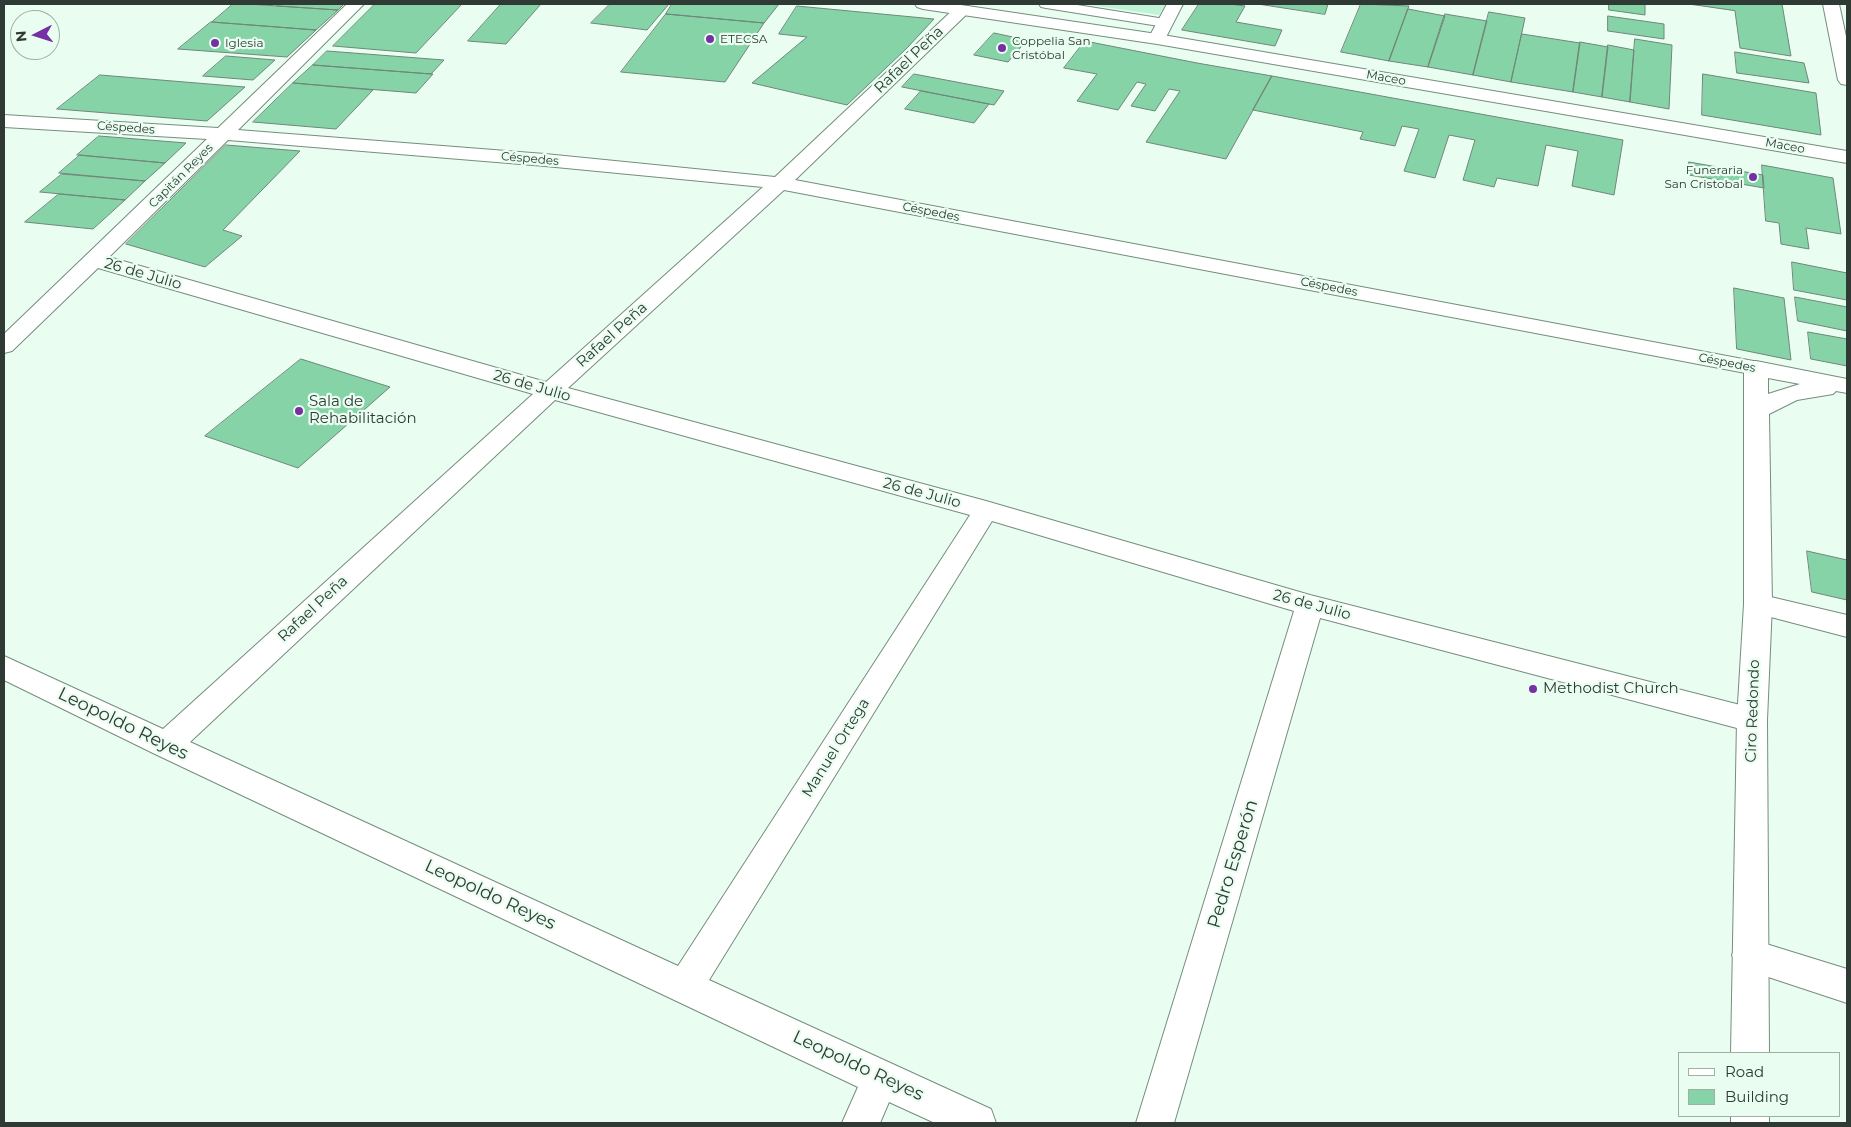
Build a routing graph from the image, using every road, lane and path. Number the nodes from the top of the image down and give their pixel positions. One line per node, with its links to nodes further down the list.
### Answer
1 (356, 4): 12 (street, Capitán Reyes)
2 (923, 4): 6 (street, Maceo)
3 (1046, 4): 7 (lane)
4 (1176, 4): 7 (street)
5 (1831, 4): 9 (street)
6 (965, 6): 8 (street, Maceo); 14 (street, Rafael Peña)
7 (1165, 23): 8 (street)
8 (1157, 39): 13 (street, Maceo)
9 (1845, 59): 10 (street)
10 (1847, 80)
11 (4, 121): 12 (street, Céspedes)
12 (222, 134): 14 (street, Céspedes); 15 (street, Capitán Reyes)
13 (1847, 156)
14 (780, 183): 17 (street, Céspedes); 19 (street, Rafael Peña)
15 (94, 260): 16 (street, Capitán Reyes); 19 (street, 26 de Julio)
16 (4, 346)
17 (1756, 368): 18 (street, Céspedes); 20 (street, Ciro Redondo)
18 (1847, 387): 20 (street)
19 (550, 391): 21 (street, 26 de Julio); 27 (street, Rafael Peña)
20 (1756, 411): 22 (street, Ciro Redondo)
21 (986, 510): 23 (street, 26 de Julio); 29 (street, Manuel Ortega)
22 (1758, 604): 24 (street); 26 (street, Ciro Redondo)
23 (1310, 605): 26 (street, 26 de Julio); 35 (street, Pedro Esperón)
24 (1847, 626)
25 (4, 667): 27 (street, Leopoldo Reyes)
26 (1752, 720): 28 (street, Ciro Redondo)
27 (166, 745): 29 (street, Leopoldo Reyes)
28 (1750, 955): 30 (street); 31 (street, Ciro Redondo)
29 (685, 986): 32 (street, Leopoldo Reyes)
30 (1847, 986)
31 (1750, 1052)
32 (881, 1077): 33 (street); 34 (street, Leopoldo Reyes)
33 (860, 1123)
34 (977, 1123)
35 (1156, 1123)

